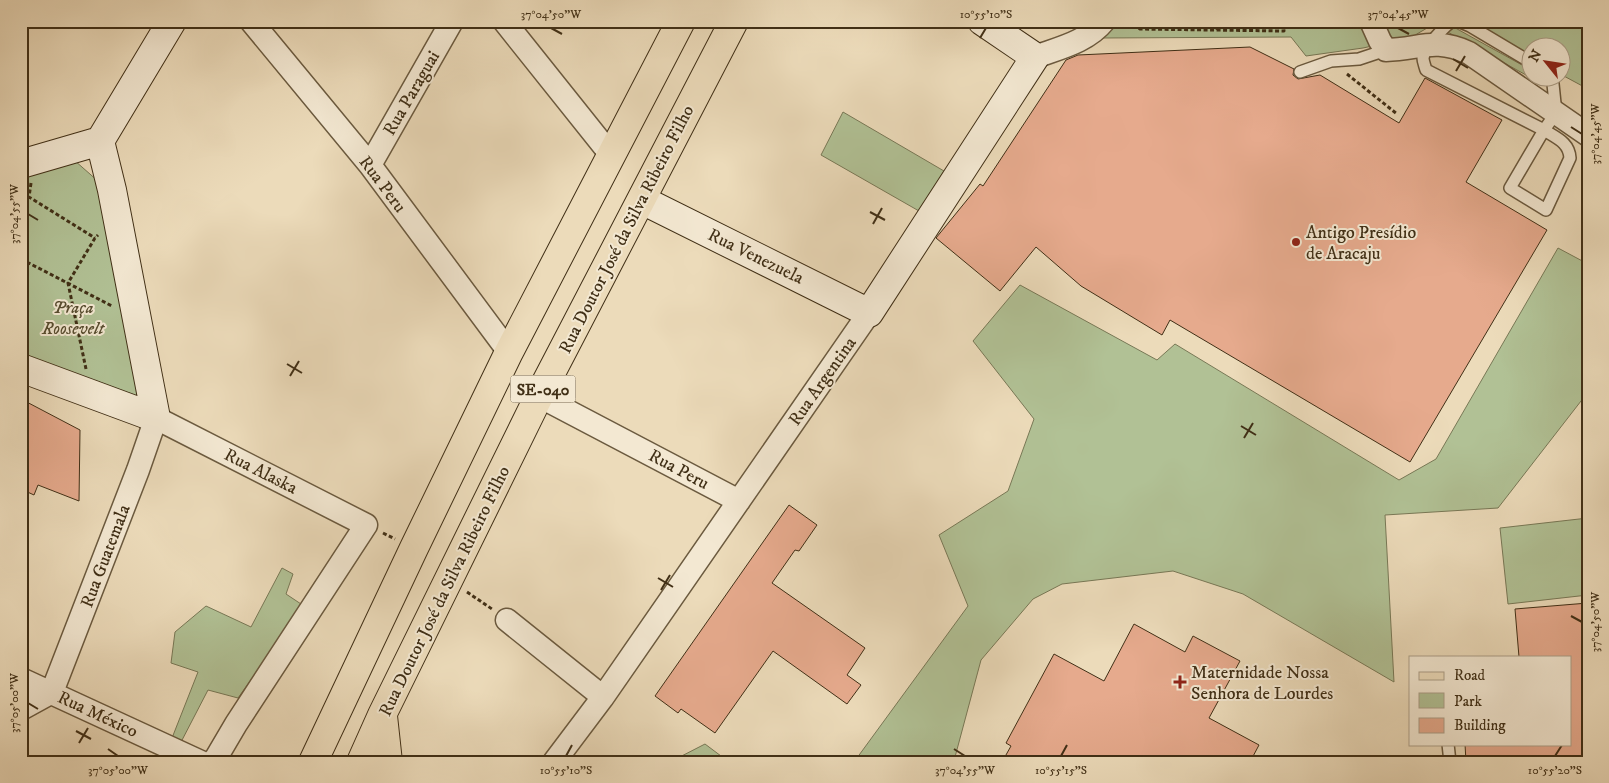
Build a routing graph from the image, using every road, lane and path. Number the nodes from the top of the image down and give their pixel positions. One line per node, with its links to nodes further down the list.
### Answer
1 (172, 21): 26 (street)
2 (251, 21): 29 (street, Rua Peru)
3 (452, 21): 29 (street, Rua Paraguai)
4 (504, 21): 27 (street)
5 (681, 21): 27 (main road, SE-040)
6 (734, 21): 31 (main road, Rua Doutor José da Silva Ribeiro Filho / SE-040)
7 (982, 21): 18 (street)
8 (1104, 21): 18 (street)
9 (1128, 21): 15 (path)
10 (1219, 21): 15 (path)
11 (1283, 21): 15 (path)
12 (1371, 21): 17 (street)
13 (1454, 21): 16 (lane)
14 (1458, 21): 19 (lane)
15 (1217, 30)
16 (1431, 44): 17 (street); 24 (street); 24 (lane)
17 (1386, 50): 20 (lane)
18 (1035, 57): 37 (street, Rua Argentina)
19 (1522, 57)
20 (1331, 61): 21 (lane); 23 (path)
21 (1300, 72)
22 (1553, 88): 24 (lane)
23 (1398, 114)
24 (1550, 122): 24 (lane); 25 (street)
25 (1588, 135)
26 (100, 142): 28 (street); 33 (street)
27 (611, 155): 39 (main road, SE-040)
28 (27, 162): 30 (path)
29 (370, 165): 39 (street, Rua Peru)
30 (29, 197): 32 (path); 34 (path)
31 (642, 200): 37 (street, Rua Venezuela); 42 (main road, Rua Doutor José da Silva Ribeiro Filho / SE-040)
32 (21, 202)
33 (118, 219): 34 (path); 38 (street)
34 (95, 238): 36 (path)
35 (21, 259): 36 (path)
36 (68, 283): 38 (path); 41 (path)
37 (870, 313): 44 (street, Rua Argentina)
38 (137, 318): 43 (street)
39 (509, 352): 46 (main road, SE-040)
40 (21, 368): 41 (street)
41 (91, 394): 43 (street)
42 (539, 396): 44 (street, Rua Peru); 47 (main road, Rua Doutor José da Silva Ribeiro Filho / SE-040)
43 (156, 418): 45 (street, Rua Alaska); 50 (street, Rua Guatemala)
44 (739, 501): 51 (street, Rua Argentina)
45 (366, 525): 46 (path); 55 (street)
46 (414, 548): 56 (main road, SE-040)
47 (449, 580): 48 (path); 53 (main road, Rua Doutor José da Silva Ribeiro Filho / SE-040)
48 (507, 620): 51 (street)
49 (21, 679): 50 (street, Rua México)
50 (52, 692): 52 (street); 55 (street, Rua México)
51 (602, 697): 59 (street, Rua Argentina)
52 (21, 710)
53 (382, 715): 57 (main road, Rua Doutor José da Silva Ribeiro Filho / SE-040); 58 (main road)
54 (1448, 746): 60 (lane)
55 (210, 761)
56 (313, 762)
57 (361, 762)
58 (388, 762)
59 (554, 762)
60 (1450, 762)

